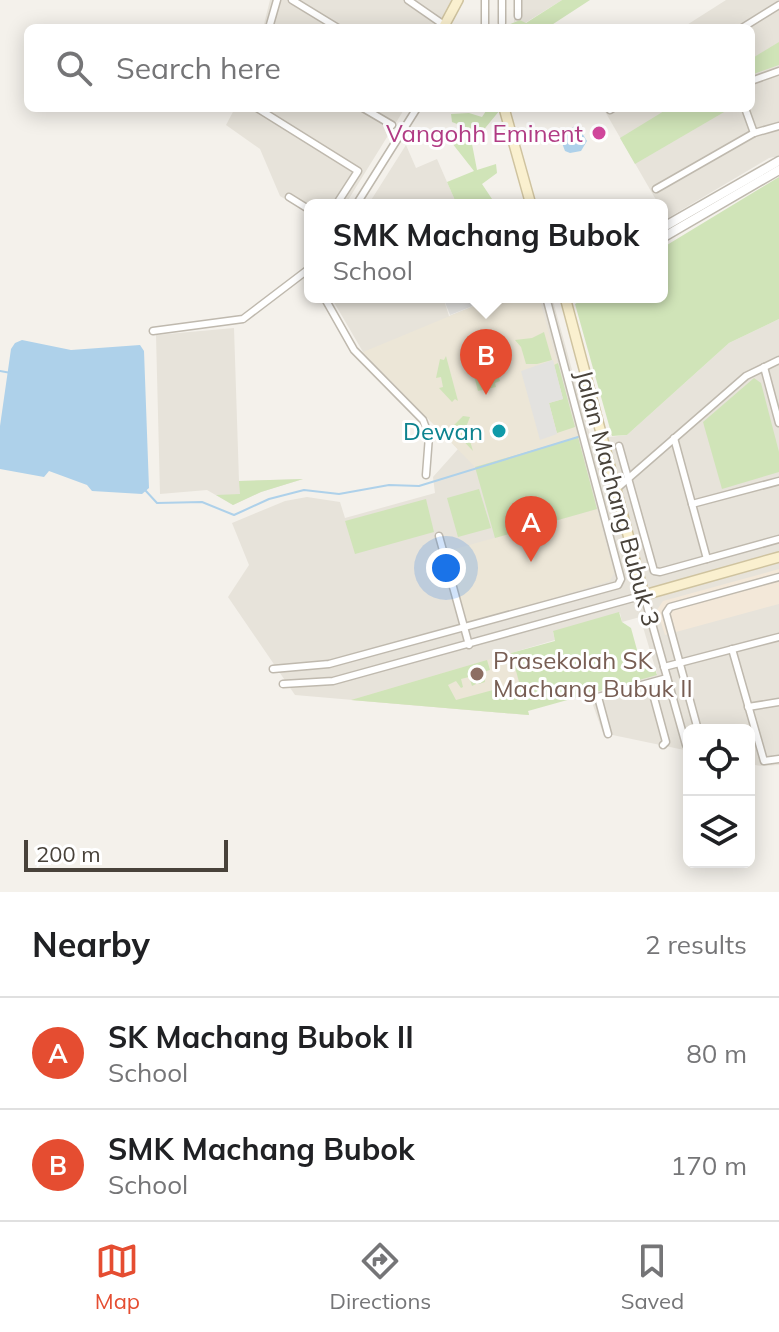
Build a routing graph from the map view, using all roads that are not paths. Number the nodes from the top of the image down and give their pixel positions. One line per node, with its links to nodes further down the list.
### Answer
1 (277, 0): 11 (street)
2 (292, 0): 12 (street)
3 (408, 0): 13 (street)
4 (458, 0): 14 (main road)
5 (485, 0): 15 (street)
6 (502, 0): 10 (street)
7 (518, 0): 9 (street)
8 (779, 5): 16 (street)
9 (518, 16)
10 (502, 23)
11 (270, 24)
12 (331, 24)
13 (440, 24)
14 (444, 24)
15 (485, 24)
16 (748, 24)
17 (779, 71): 18 (street)
18 (755, 80)
19 (263, 112): 31 (street)
20 (370, 112): 24 (street)
21 (414, 112): 32 (street)
22 (505, 112): 33 (main road)
23 (746, 112): 26 (street)
24 (392, 125)
25 (779, 126): 26 (street)
26 (754, 133): 29 (street)
27 (779, 161): 35 (street)
28 (779, 170): 36 (street)
29 (656, 189)
30 (289, 197): 34 (street)
31 (340, 199)
32 (360, 199)
33 (529, 199)
34 (304, 206)
35 (668, 225)
36 (668, 235)
37 (304, 273): 41 (street)
38 (327, 303): 47 (street)
39 (548, 303): 58 (street)
40 (568, 303): 50 (main road, Jalan Machang Bubuk 3)
41 (153, 331)
42 (779, 360): 43 (street)
43 (764, 367): 44 (street); 45 (street)
44 (779, 423)
45 (674, 438): 48 (street); 51 (street)
46 (619, 446): 48 (street, Jalan Machang Bubuk 3)
47 (426, 475)
48 (628, 478): 50 (street); 55 (street, Jalan Machang Bubuk 3)
49 (779, 481): 51 (street)
50 (615, 490): 57 (main road, Jalan Machang Bubuk 3)
51 (692, 504): 55 (street)
52 (439, 536): 58 (street)
53 (779, 539): 55 (street)
54 (779, 557): 57 (main road)
55 (707, 559)
56 (779, 577): 62 (street)
57 (644, 595): 60 (street); 63 (street, Jalan Machang Bubuk 3)
58 (465, 629): 60 (street); 64 (street)
59 (779, 637): 61 (street)
60 (469, 645): 67 (street)
61 (732, 649): 62 (street); 69 (street)
62 (680, 663): 63 (street); 70 (street)
63 (664, 667): 65 (street, Jalan Machang Bubuk 3)
64 (273, 669)
65 (667, 678): 66 (street); 72 (street, Jalan Machang Bubuk 3)
66 (650, 683): 71 (street); 73 (street)
67 (283, 684)
68 (779, 702): 69 (street)
69 (748, 707): 74 (street)
70 (696, 724)
71 (608, 734)
72 (683, 734)
73 (663, 745)
74 (779, 759)

